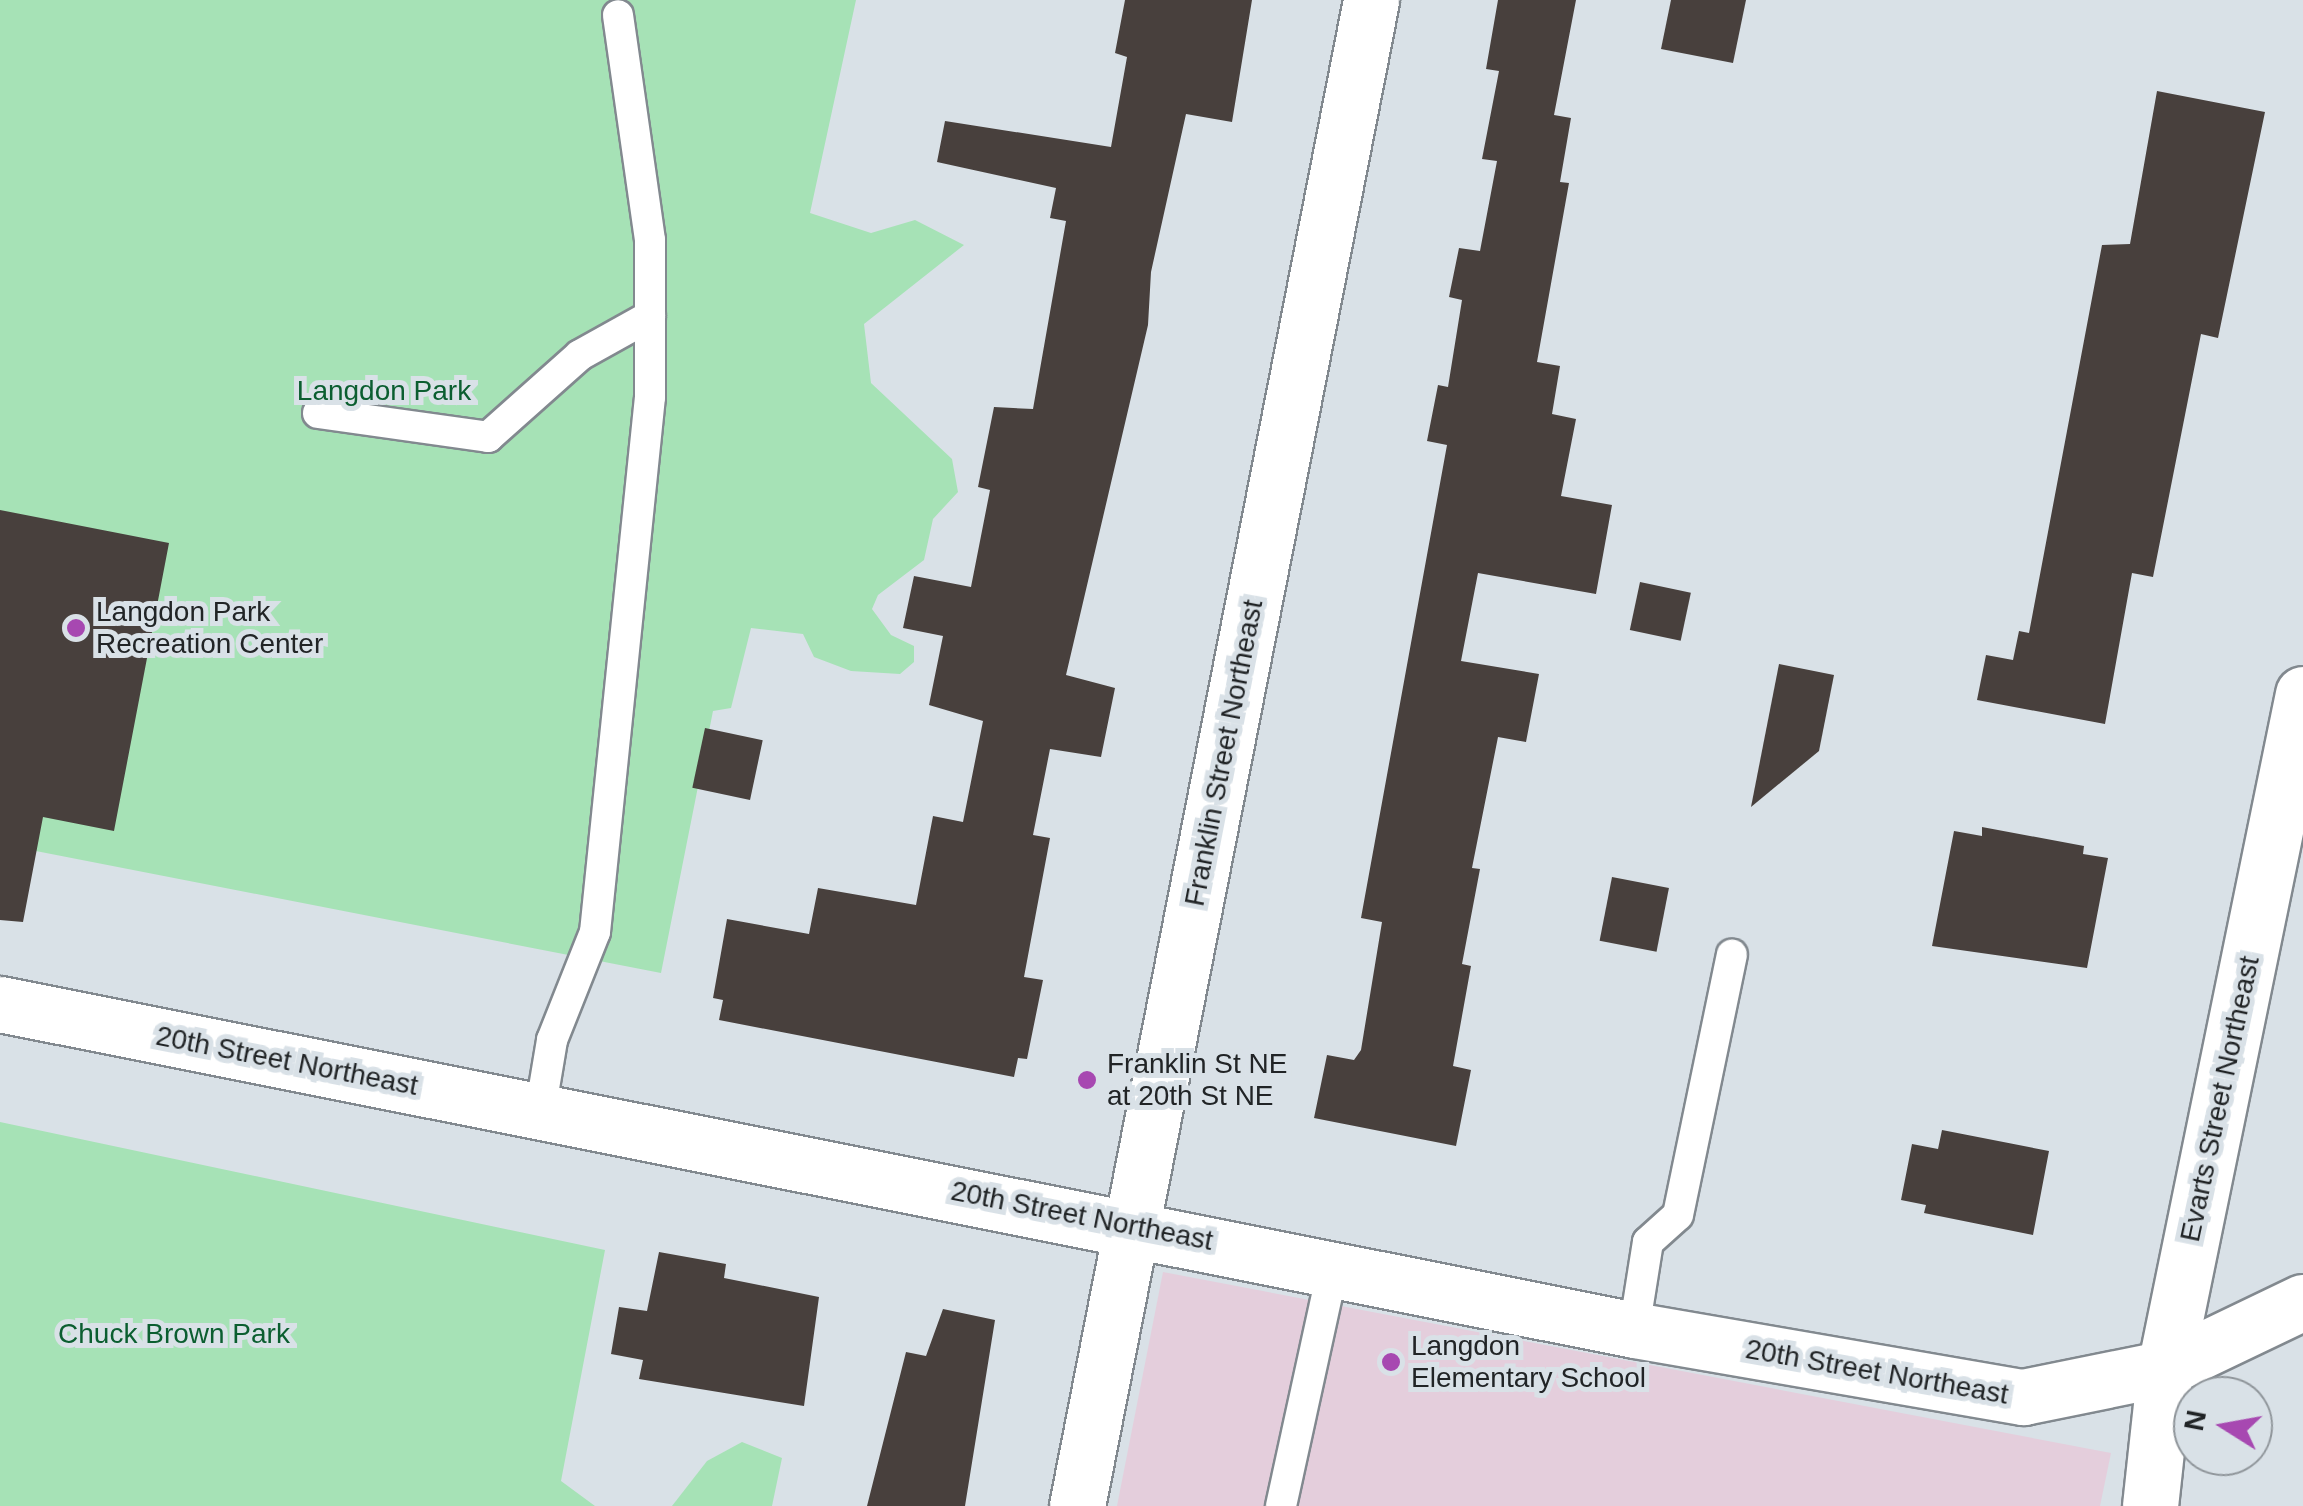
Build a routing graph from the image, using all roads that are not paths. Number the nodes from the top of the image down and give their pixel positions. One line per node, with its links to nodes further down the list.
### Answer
1 (1370, 0): 9 (street, Franklin Street Northeast)
2 (618, 15): 3 (lane)
3 (650, 316): 4 (lane); 8 (lane)
4 (318, 413)
5 (2303, 694): 13 (street, Evarts Street Northeast)
6 (1732, 955): 12 (lane)
7 (0, 1004): 8 (street, 20th Street Northeast)
8 (540, 1112): 9 (street, 20th Street Northeast)
9 (1132, 1225): 10 (street, 20th Street Northeast); 14 (street, Franklin Street Northeast)
10 (1333, 1268): 12 (street, 20th Street Northeast); 15 (lane)
11 (2303, 1302): 13 (street, 20th Street Northeast)
12 (1634, 1330): 13 (street, 20th Street Northeast)
13 (2165, 1368): 16 (street, Evarts Street Northeast)
14 (1077, 1506)
15 (1280, 1506)
16 (2150, 1506)

